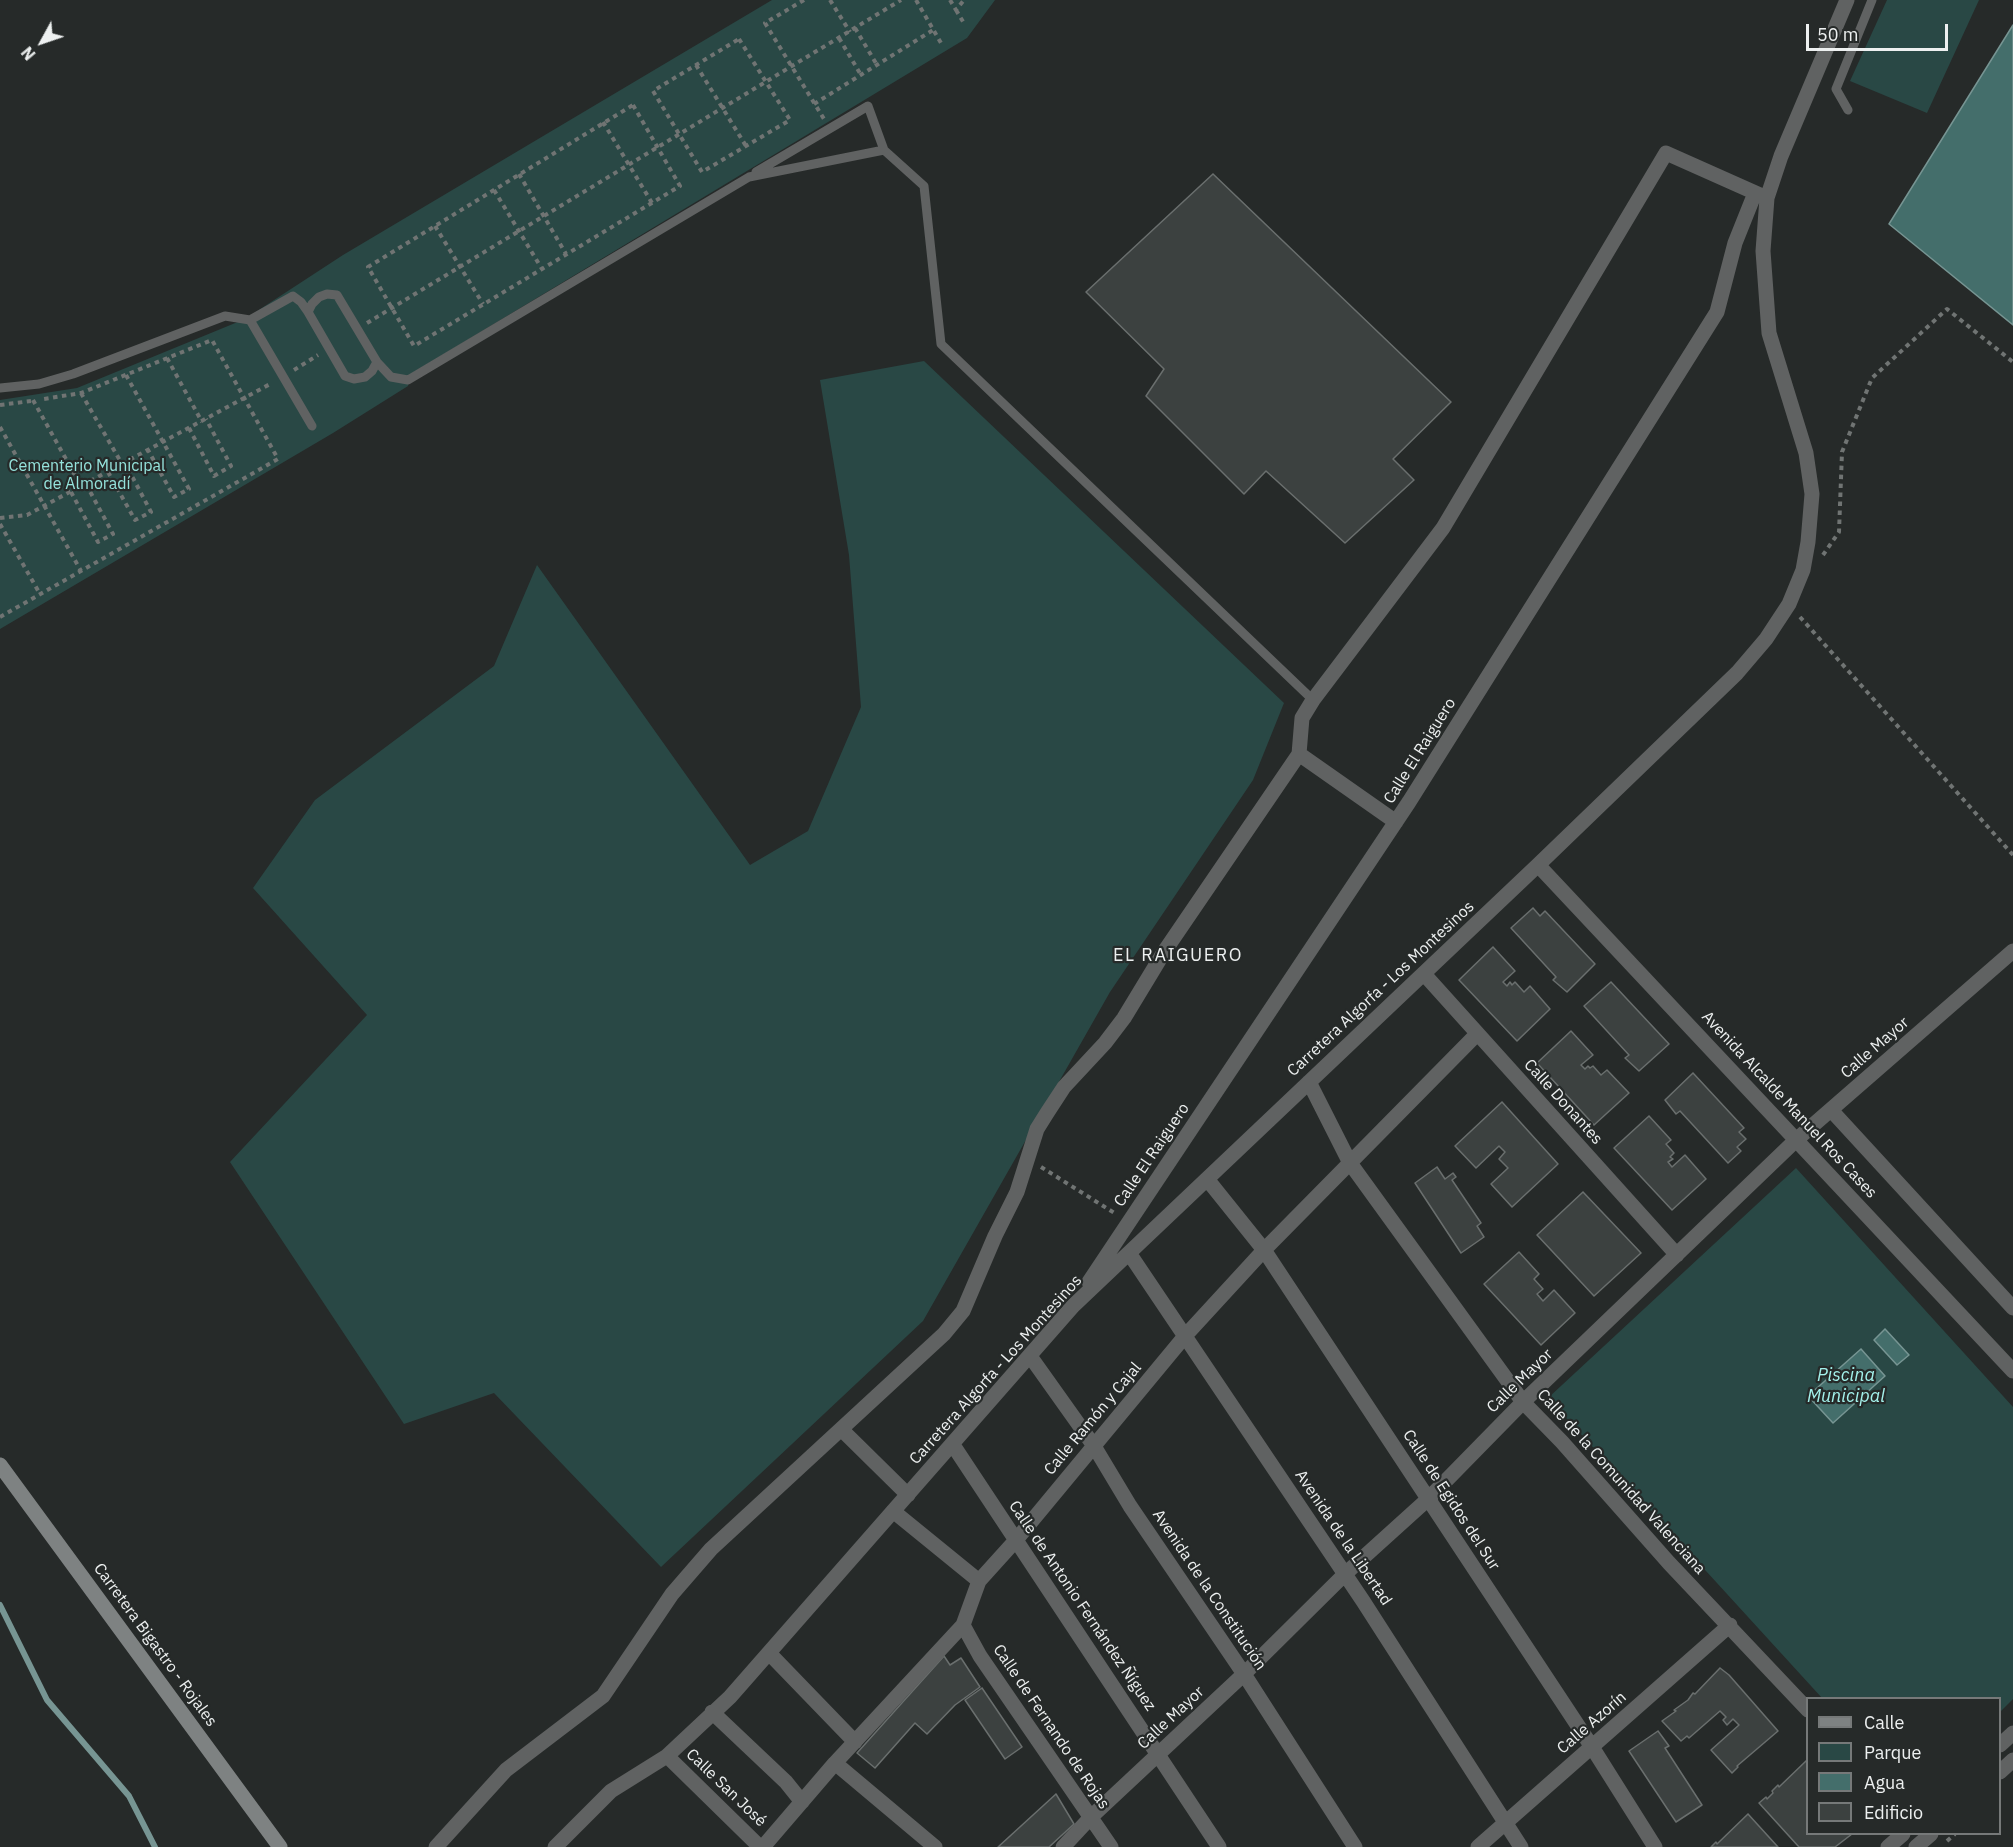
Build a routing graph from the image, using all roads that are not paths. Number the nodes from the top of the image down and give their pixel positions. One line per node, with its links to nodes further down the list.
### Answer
1 (1847, 0): 6 (street, Carretera Algorfa - Los Montesinos)
2 (1872, 0): 3 (lane)
3 (1848, 110)
4 (884, 150): 5 (lane); 5 (lane); 12 (lane)
5 (749, 177): 9 (lane)
6 (1761, 195): 12 (street); 14 (street, Calle El Raiguero); 15 (street, Carretera Algorfa - Los Montesinos)
7 (308, 312): 8 (lane); 9 (lane); 9 (lane)
8 (250, 320): 10 (lane); 11 (lane)
9 (377, 362)
10 (0, 388)
11 (312, 426)
12 (1313, 700): 13 (street)
13 (1299, 754): 14 (street); 33 (street)
14 (1396, 822): 27 (street, Calle El Raiguero)
15 (1538, 865): 17 (street, Carretera Algorfa - Los Montesinos); 21 (street, Avenida Alcalde Manuel Ros Cases)
16 (2013, 951): 20 (street, Calle Mayor)
17 (1424, 974): 18 (street, Calle Donantes); 19 (street, Carretera Algorfa - Los Montesinos)
18 (1477, 1034): 22 (street, Calle Ramón y Cajal); 26 (street, Calle Donantes)
19 (1310, 1082): 22 (street, Calle de la Comunidad Valenciana); 23 (street, Carretera Algorfa - Los Montesinos)
20 (1831, 1110): 21 (street, Calle Mayor); 28 (street, Avenida Alcalde Manuel Ros Cases)
21 (1796, 1140): 26 (street, Calle Mayor); 31 (street, Avenida Alcalde Manuel Ros Cases)
22 (1350, 1163): 24 (street, Calle Ramón y Cajal); 32 (street, Calle de la Comunidad Valenciana)
23 (1207, 1179): 24 (street, Calle de Egidos del Sur); 25 (street, Carretera Algorfa - Los Montesinos)
24 (1264, 1250): 29 (street, Calle Ramón y Cajal); 38 (street, Calle de Egidos del Sur)
25 (1129, 1253): 27 (street, Carretera Algorfa - Los Montesinos); 29 (street, Avenida de la Libertad)
26 (1677, 1255): 32 (street, Calle Mayor)
27 (1073, 1306): 30 (street, Carretera Algorfa - Los Montesinos)
28 (2013, 1308)
29 (1185, 1336): 35 (street, Calle Ramón y Cajal); 41 (street, Avenida de la Libertad)
30 (1029, 1356): 34 (street, Carretera Algorfa - Los Montesinos); 35 (street, Avenida de la Constitución)
31 (2013, 1371)
32 (1523, 1402): 38 (street, Calle Mayor); 44 (street, Calle de la Comunidad Valenciana)
33 (841, 1429): 37 (street); 64 (street)
34 (953, 1445): 37 (street, Carretera Algorfa - Los Montesinos); 40 (street, Calle de Antonio Fernández Ñíguez)
35 (1094, 1446): 40 (street, Calle Ramón y Cajal); 46 (street, Avenida de la Constitución)
36 (0, 1464): 63 (main road, Carretera Bigastro - Rojales)
37 (908, 1495): 39 (street, Carretera Algorfa - Los Montesinos)
38 (1428, 1499): 41 (street, Calle Mayor); 52 (street, Calle de Egidos del Sur)
39 (893, 1511): 42 (street); 45 (street, Carretera Algorfa - Los Montesinos)
40 (1017, 1540): 42 (street, Calle Ramón y Cajal); 53 (street, Calle de Antonio Fernández Ñíguez)
41 (1345, 1574): 46 (street, Calle Mayor); 60 (street, Avenida de la Libertad)
42 (979, 1581): 43 (street, Calle Ramón y Cajal)
43 (963, 1625): 50 (street, Calle Ramón y Cajal); 59 (street, Calle de Fernando de Rojas)
44 (1730, 1625): 47 (street, Calle de la Comunidad Valenciana); 52 (street, Calle Azorín)
45 (769, 1653): 48 (street, Carretera Algorfa - Los Montesinos); 50 (street)
46 (1244, 1674): 53 (street, Calle Mayor); 71 (street, Avenida de la Constitución)
47 (1806, 1708)
48 (712, 1712): 54 (street, Carretera Algorfa - Los Montesinos); 58 (street)
49 (2013, 1733): 51 (street)
50 (855, 1742): 56 (street, Calle Ramón y Cajal)
51 (2001, 1744)
52 (1592, 1747): 60 (street, Calle Azorín); 74 (street, Calle de Egidos del Sur)
53 (1158, 1754): 59 (street, Calle Mayor); 70 (street, Calle de Antonio Fernández Ñíguez)
54 (667, 1755): 65 (street, Carretera Algorfa - Los Montesinos); 66 (street, Calle San José)
55 (2013, 1760): 57 (street)
56 (835, 1764): 58 (street, Calle Ramón y Cajal); 67 (street)
57 (2001, 1771)
58 (802, 1802): 66 (street, Calle Ramón y Cajal)
59 (1091, 1817): 68 (street, Calle Mayor); 69 (street, Calle de Fernando de Rojas)
60 (1505, 1821): 72 (street, Calle Azorín); 73 (street, Avenida de la Libertad)
61 (1901, 1835): 75 (street)
62 (1929, 1835): 76 (street)
63 (280, 1847)
64 (436, 1847)
65 (555, 1847)
66 (761, 1847)
67 (935, 1847)
68 (1062, 1847)
69 (1111, 1847)
70 (1219, 1847)
71 (1355, 1847)
72 (1478, 1847)
73 (1521, 1847)
74 (1655, 1847)
75 (1888, 1847)
76 (1916, 1847)

